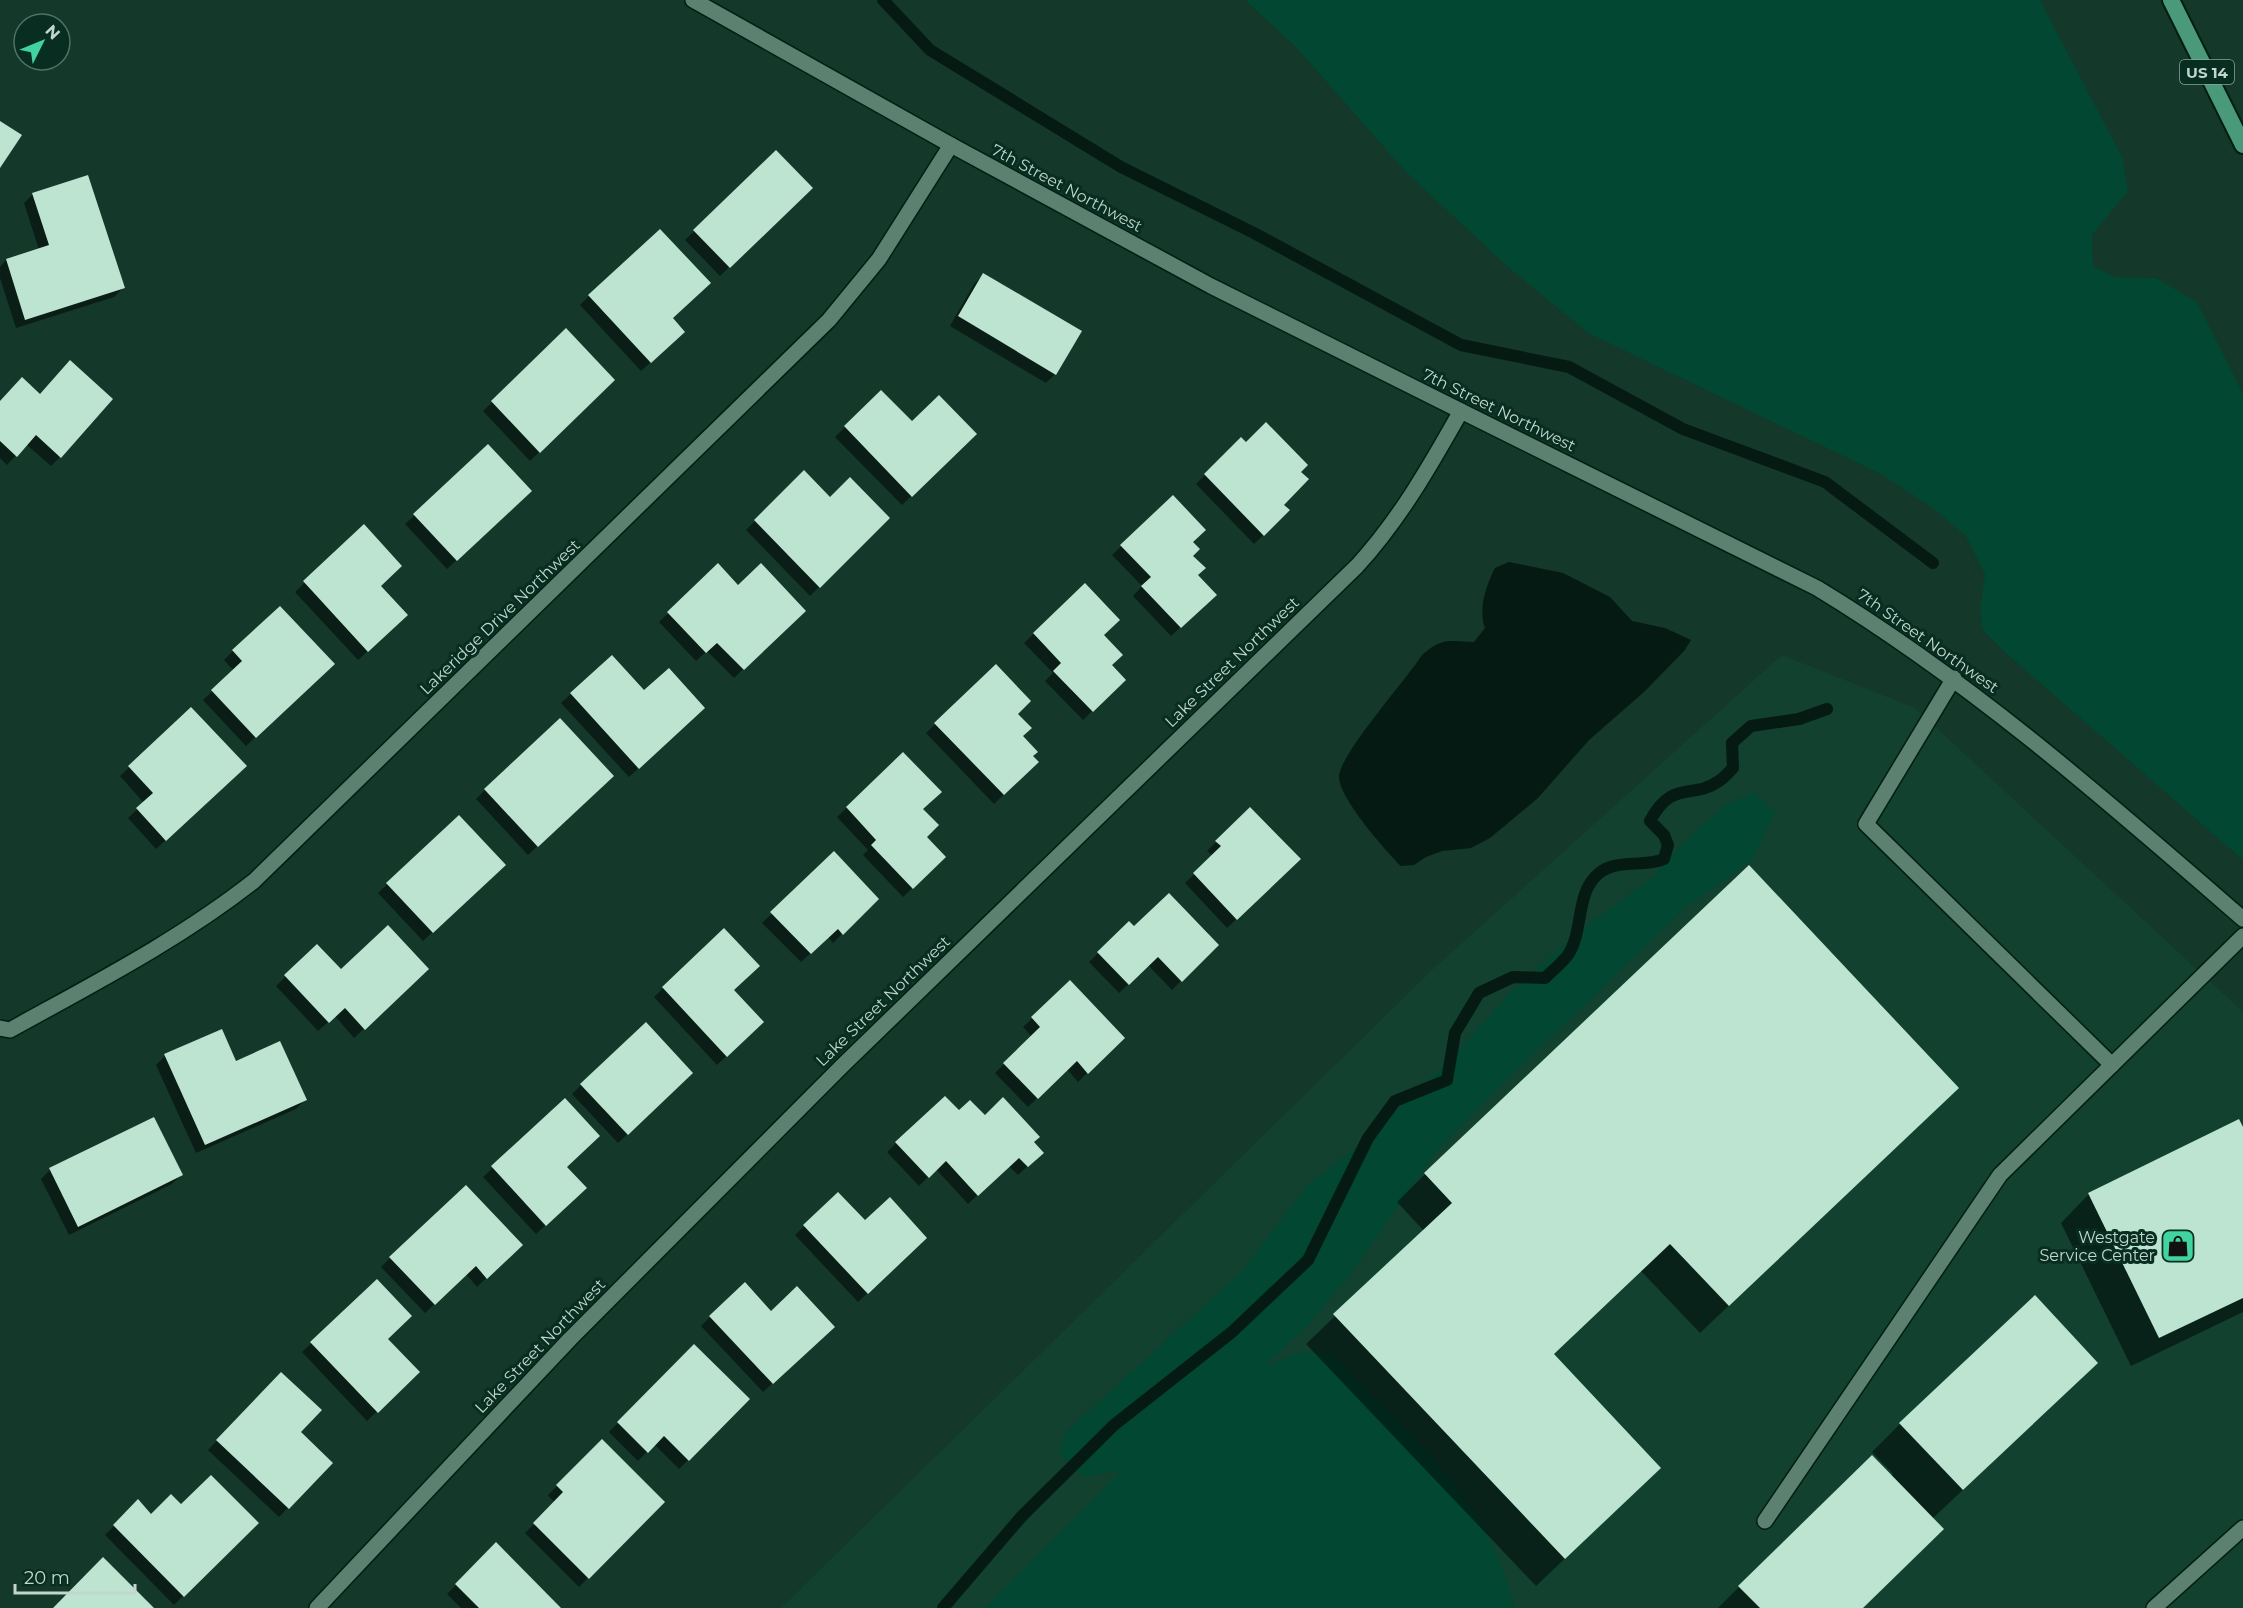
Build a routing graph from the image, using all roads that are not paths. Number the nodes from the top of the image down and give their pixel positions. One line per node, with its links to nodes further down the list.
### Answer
1 (693, 0): 3 (street, 7th Street Northwest)
2 (2171, 0): 4 (highway, US 14)
3 (951, 145): 5 (street, 7th Street Northwest); 9 (street, Lakeridge Drive Northwest)
4 (2243, 145)
5 (1461, 411): 6 (street, 7th Street Northwest); 13 (street, Lake Street Northwest)
6 (1954, 678): 7 (street, 7th Street Northwest); 10 (street)
7 (2243, 919)
8 (2243, 936): 10 (street)
9 (0, 1028)
10 (2112, 1065): 11 (street)
11 (1766, 1521)
12 (2243, 1528): 14 (street)
13 (316, 1608)
14 (2154, 1608)

